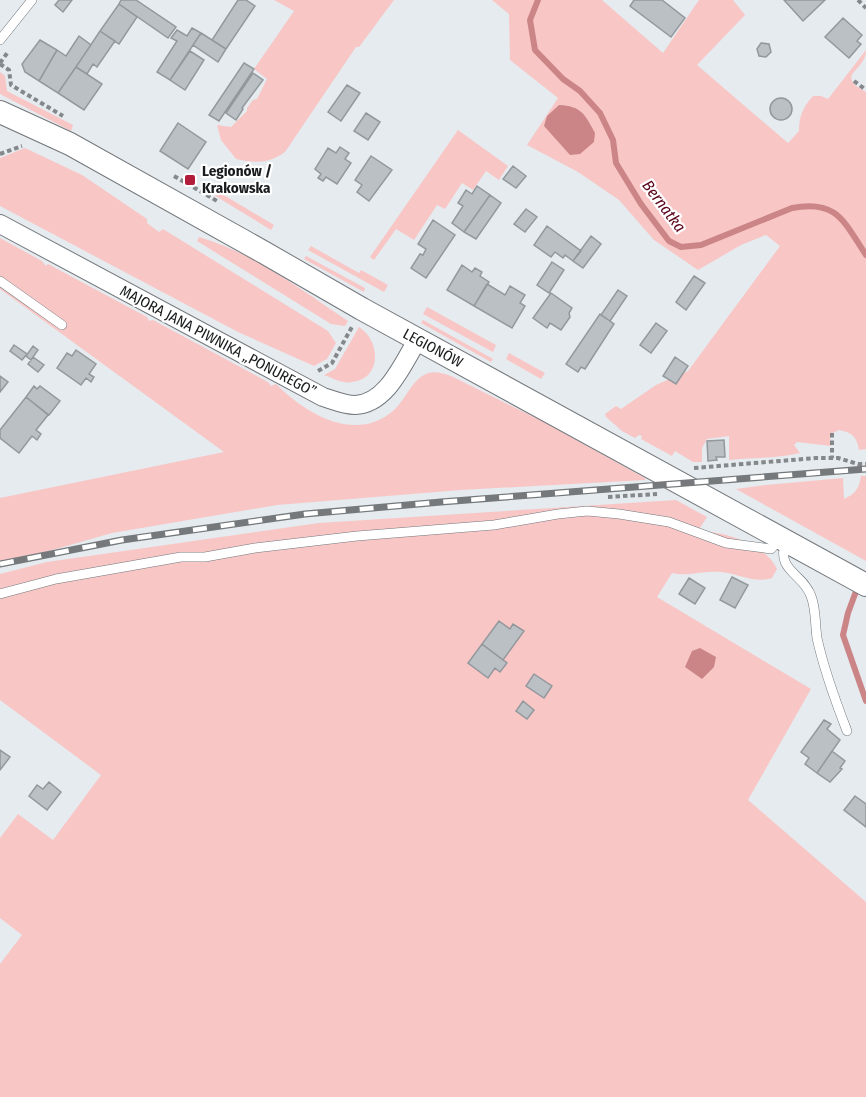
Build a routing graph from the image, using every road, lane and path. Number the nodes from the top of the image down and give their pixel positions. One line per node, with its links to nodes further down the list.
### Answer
1 (32, 0): 4 (lane)
2 (858, 0): 3 (path)
3 (866, 8)
4 (0, 40)
5 (854, 81): 6 (path)
6 (866, 90)
7 (0, 112): 12 (street, LEGIONÓW)
8 (28, 143): 9 (path)
9 (0, 153)
10 (0, 224): 14 (street, MAJORA JANA PIWNIKA „PONUREGO”)
11 (0, 281): 13 (lane)
12 (362, 309): 14 (street, LEGIONÓW); 15 (path)
13 (62, 326)
14 (418, 339): 19 (street, LEGIONÓW)
15 (318, 371)
16 (832, 433): 17 (path)
17 (832, 458): 18 (path); 19 (path)
18 (866, 464)
19 (689, 479): 20 (path); 21 (street, LEGIONÓW)
20 (601, 497)
21 (784, 540): 22 (street, LEGIONÓW); 23 (lane); 24 (lane)
22 (866, 585)
23 (0, 594)
24 (847, 731)

